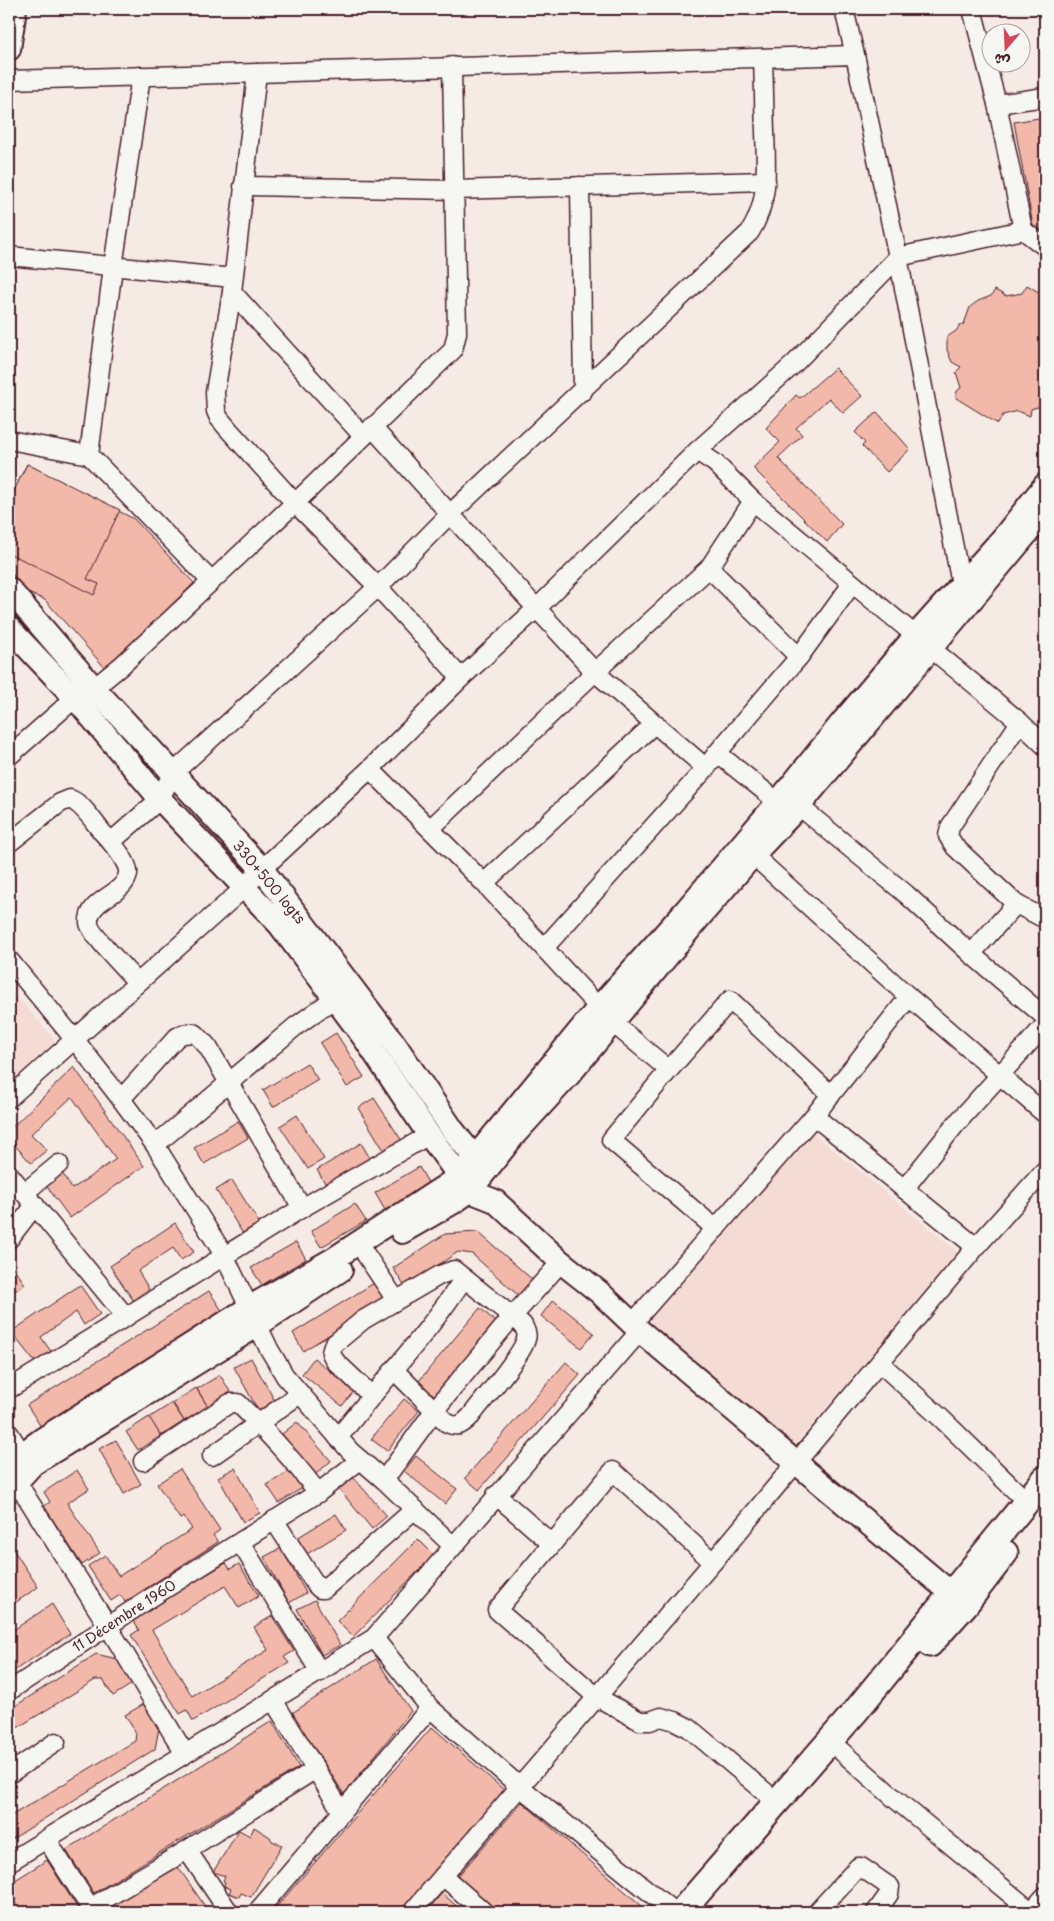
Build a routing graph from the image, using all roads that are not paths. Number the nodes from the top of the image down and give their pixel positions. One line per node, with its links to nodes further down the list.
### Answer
1 (15, 9): 4 (street)
2 (844, 9): 5 (street)
3 (972, 9): 12 (street)
4 (9, 49)
5 (855, 55): 6 (street); 20 (street)
6 (763, 58): 7 (street); 13 (street)
7 (452, 66): 8 (street); 16 (street)
8 (257, 73): 9 (street); 14 (street)
9 (141, 76): 10 (street); 21 (street)
10 (9, 80)
11 (1045, 97): 12 (street)
12 (997, 104): 17 (street)
13 (766, 181): 15 (street); 23 (street)
14 (243, 186): 16 (street); 22 (street)
15 (580, 186): 16 (street); 23 (street)
16 (454, 190): 24 (street)
17 (1023, 230): 18 (street); 20 (street)
18 (1045, 247)
19 (9, 256): 21 (street)
20 (898, 257): 26 (street); 36 (street)
21 (113, 267): 22 (street); 27 (street)
22 (233, 285): 24 (street); 30 (street)
23 (583, 391): 32 (street)
24 (368, 431): 30 (street); 32 (street)
25 (9, 440): 27 (street)
26 (697, 451): 29 (street); 39 (street)
27 (89, 455): 34 (street)
28 (1045, 486): 36 (street)
29 (753, 501): 33 (street); 35 (street)
30 (295, 503): 34 (street); 37 (street)
31 (1045, 512): 41 (street)
32 (450, 514): 37 (street); 39 (street)
33 (709, 568): 42 (street); 43 (street)
34 (211, 580): 45 (street)
35 (852, 584): 41 (street); 42 (street)
36 (961, 584): 41 (street)
37 (378, 587): 44 (street); 53 (street)
38 (9, 588): 45 (street, 330+500 logts)
39 (536, 609): 43 (street); 44 (street)
40 (9, 628): 45 (street)
41 (923, 642): 46 (street); 55 (street)
42 (799, 657): 49 (street)
43 (595, 672): 47 (street); 56 (street)
44 (460, 678): 52 (street)
45 (84, 693): 50 (street); 53 (street, 330+500 logts); 54 (street)
46 (1020, 722): 48 (street); 63 (street)
47 (654, 724): 51 (street); 61 (street)
48 (1045, 746)
49 (717, 753): 51 (street); 55 (street)
50 (9, 756)
51 (706, 768): 65 (street)
52 (370, 769): 56 (street); 60 (street)
53 (172, 774): 54 (street); 60 (street, 330+500 logts)
54 (160, 799): 57 (street); 62 (street)
55 (788, 804): 59 (street); 66 (street); 71 (street)
56 (431, 828): 61 (street)
57 (111, 842): 58 (street); 68 (street)
58 (9, 843)
59 (753, 855): 69 (street); 71 (street)
60 (262, 869): 62 (street); 86 (street, 330+500 logts)
61 (484, 883): 65 (street)
62 (244, 888): 68 (street); 70 (street)
63 (1016, 904): 64 (street); 66 (street)
64 (1045, 919)
65 (544, 948): 71 (street)
66 (971, 954): 72 (street)
67 (9, 960): 74 (street)
68 (137, 982): 74 (street)
69 (909, 997): 76 (street); 78 (street)
70 (335, 998): 77 (street); 83 (street)
71 (606, 1015): 75 (street); 86 (street)
72 (1045, 1017)
73 (1045, 1025): 76 (street)
74 (75, 1040): 79 (street); 80 (street)
75 (669, 1070): 78 (street); 94 (street)
76 (1001, 1076): 81 (street); 90 (street)
77 (230, 1083): 80 (street); 84 (street); 93 (street)
78 (830, 1095): 82 (street)
79 (9, 1098)
80 (121, 1098): 84 (street)
81 (1045, 1114)
82 (814, 1116): 90 (street); 94 (street)
83 (429, 1135): 89 (street); 93 (street)
84 (155, 1145): 98 (street)
85 (59, 1164): 91 (street)
86 (480, 1165): 89 (street); 92 (street, 330+500 logts)
87 (1045, 1170): 96 (street)
88 (9, 1174): 91 (street)
89 (464, 1184): 92 (street); 97 (street); 102 (street)
90 (904, 1189): 96 (street)
91 (30, 1199): 95 (street); 103 (street)
92 (495, 1201): 99 (street)
93 (302, 1208): 98 (street)
94 (716, 1229): 105 (street)
95 (9, 1239)
96 (976, 1247): 106 (street)
97 (366, 1254): 101 (street); 102 (street)
98 (224, 1255): 102 (street); 103 (street)
99 (561, 1262): 104 (street); 105 (street)
100 (464, 1278): 101 (street); 104 (street); 107 (street)
101 (396, 1300): 110 (street)
102 (254, 1316): 109 (street); 119 (street)
103 (126, 1317): 108 (street)
104 (512, 1317): 111 (street); 111 (street)
105 (636, 1327): 118 (street); 123 (street)
106 (880, 1363): 118 (street); 124 (street)
107 (394, 1370): 110 (street); 111 (street)
108 (9, 1389)
109 (300, 1394): 112 (street); 114 (street)
110 (372, 1395): 114 (street)
111 (434, 1411): 121 (street)
112 (257, 1424): 115 (street); 117 (street); 122 (street)
113 (9, 1433): 119 (street)
114 (338, 1438): 116 (street)
115 (212, 1456)
116 (360, 1460): 121 (street); 122 (street, 11 Décembre 1960)
117 (143, 1461)
118 (796, 1462): 130 (street); 131 (street)
119 (18, 1471): 132 (street)
120 (1045, 1479): 124 (main road)
121 (384, 1480): 125 (street)
122 (318, 1493): 126 (street, 11 Décembre 1960)
123 (496, 1495): 128 (street); 129 (street)
124 (1036, 1503): 131 (main road)
125 (414, 1509): 126 (street); 129 (street)
126 (274, 1520): 127 (street, 11 Décembre 1960)
127 (240, 1542): 132 (street, 11 Décembre 1960); 134 (street)
128 (552, 1544): 130 (street); 136 (street)
129 (453, 1546): 133 (street)
130 (713, 1562): 136 (street)
131 (957, 1599): 140 (main road); 145 (main road)
132 (108, 1626): 135 (street, 11 Décembre 1960); 141 (street)
133 (374, 1638): 134 (street); 138 (street)
134 (320, 1672): 137 (street)
135 (9, 1691)
136 (597, 1698): 144 (street); 145 (street)
137 (273, 1700): 141 (street); 142 (street)
138 (430, 1708): 144 (street); 146 (street)
139 (56, 1742): 143 (street)
140 (840, 1750): 159 (main road); 162 (street)
141 (185, 1754): 147 (street)
142 (316, 1769): 146 (street); 148 (street)
143 (9, 1774)
144 (519, 1786): 150 (street); 157 (street)
145 (776, 1801): 158 (main road)
146 (342, 1812): 154 (street)
147 (47, 1840): 149 (street); 152 (street)
148 (187, 1850): 152 (street); 153 (street)
149 (9, 1862)
150 (443, 1876): 155 (street); 156 (street)
151 (1045, 1896): 162 (street)
152 (91, 1910)
153 (229, 1912)
154 (257, 1912)
155 (412, 1912)
156 (484, 1912)
157 (674, 1912)
158 (681, 1912)
159 (699, 1912)
160 (817, 1912): 161 (street)
161 (876, 1912)
162 (1032, 1912)

